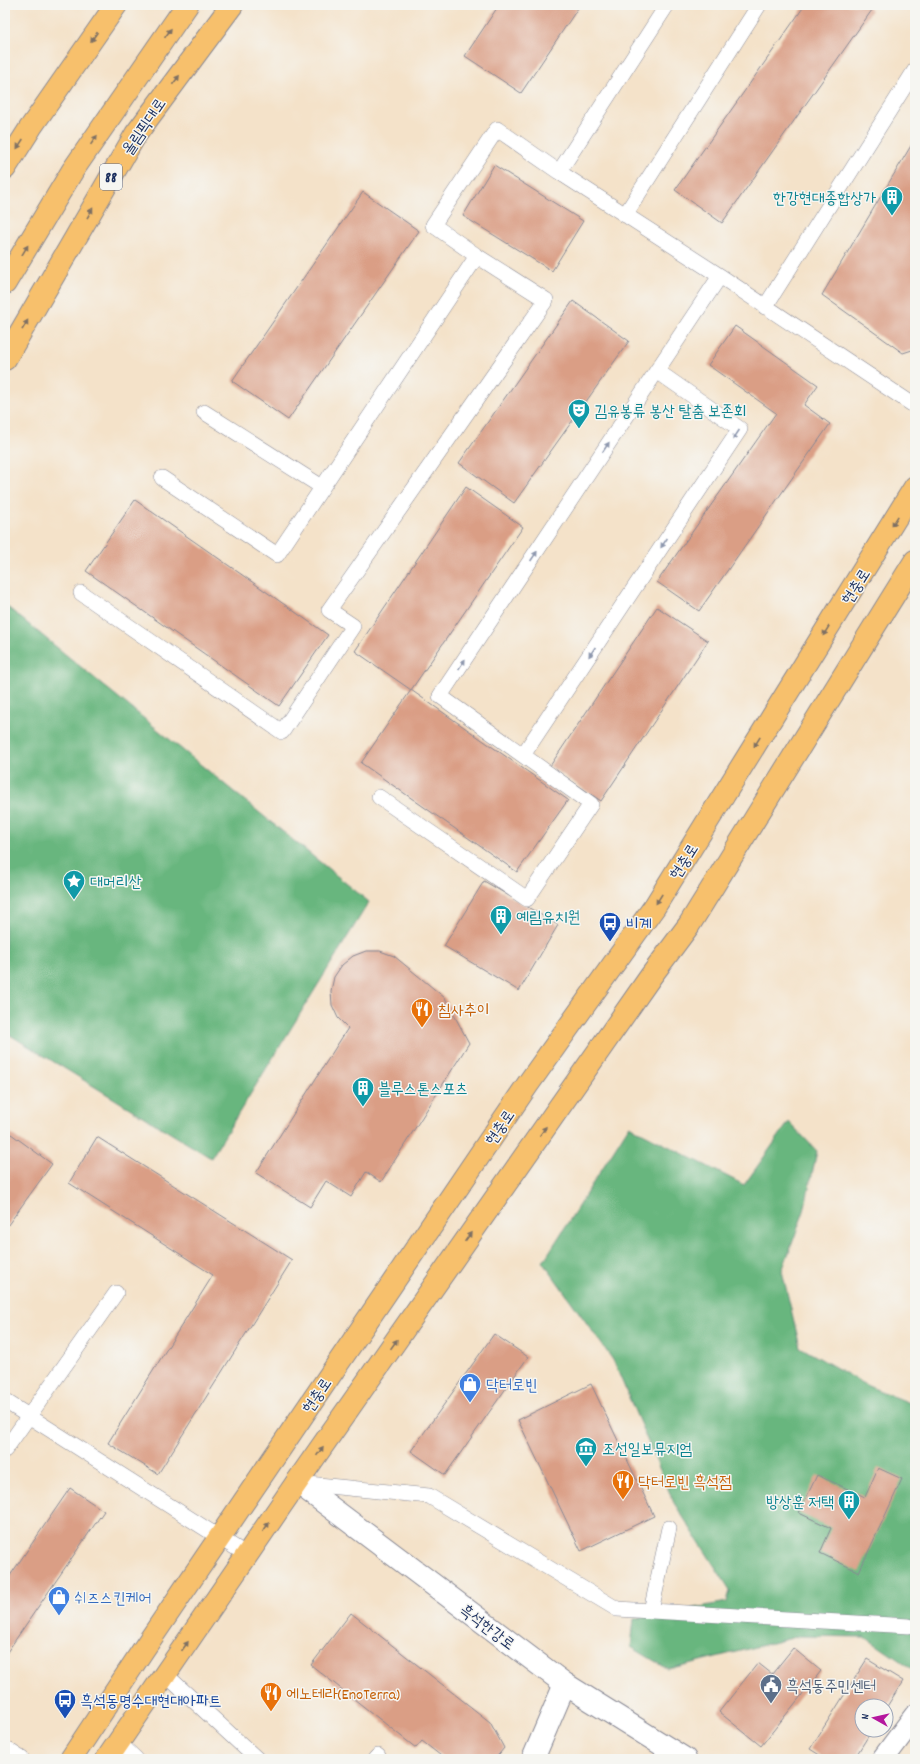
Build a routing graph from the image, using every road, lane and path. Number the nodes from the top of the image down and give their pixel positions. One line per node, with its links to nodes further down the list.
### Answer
1 (116, 5): 7 (main road, one-way to 7)
2 (187, 5): 12 (main road, 올림픽대로 / 88, one-way to 2)
3 (232, 5): 14 (main road, 올림픽대로 / 88, one-way to 3)
4 (667, 5): 8 (lane)
5 (759, 5): 9 (lane)
6 (915, 70): 13 (lane)
7 (5, 168)
8 (558, 172): 9 (lane); 10 (lane)
9 (625, 216): 11 (lane)
10 (477, 256): 19 (lane); 22 (lane)
11 (720, 276): 13 (lane); 15 (lane)
12 (5, 284)
13 (765, 307): 16 (lane)
14 (5, 359)
15 (657, 371): 23 (lane, one-way to 15); 23 (lane, one-way to 23)
16 (915, 406)
17 (204, 412): 19 (lane)
18 (162, 478): 19 (lane)
19 (322, 487)
20 (915, 487): 31 (main road, 현충로, one-way to 31)
21 (915, 560): 29 (main road, one-way to 21)
22 (82, 593)
23 (523, 755): 24 (lane)
24 (379, 796)
25 (116, 1293): 27 (lane)
26 (5, 1401): 27 (lane)
27 (28, 1416): 28 (lane); 31 (lane)
28 (5, 1450)
29 (297, 1482): 32 (main road, one-way to 29); 33 (lane); 36 (street, 흑석한강로)
30 (669, 1528): 33 (lane)
31 (220, 1537): 32 (lane); 41 (main road, 현충로)
32 (247, 1555): 35 (main road, one-way to 32)
33 (651, 1611): 34 (lane)
34 (909, 1626)
35 (165, 1674): 39 (main road); 43 (lane)
36 (565, 1684): 44 (street); 45 (street, 흑석한강로)
37 (915, 1716): 46 (street)
38 (5, 1748): 40 (lane)
39 (113, 1751): 42 (lane)
40 (22, 1759)
41 (71, 1759)
42 (136, 1759)
43 (257, 1759)
44 (533, 1759)
45 (685, 1759)
46 (883, 1759)

